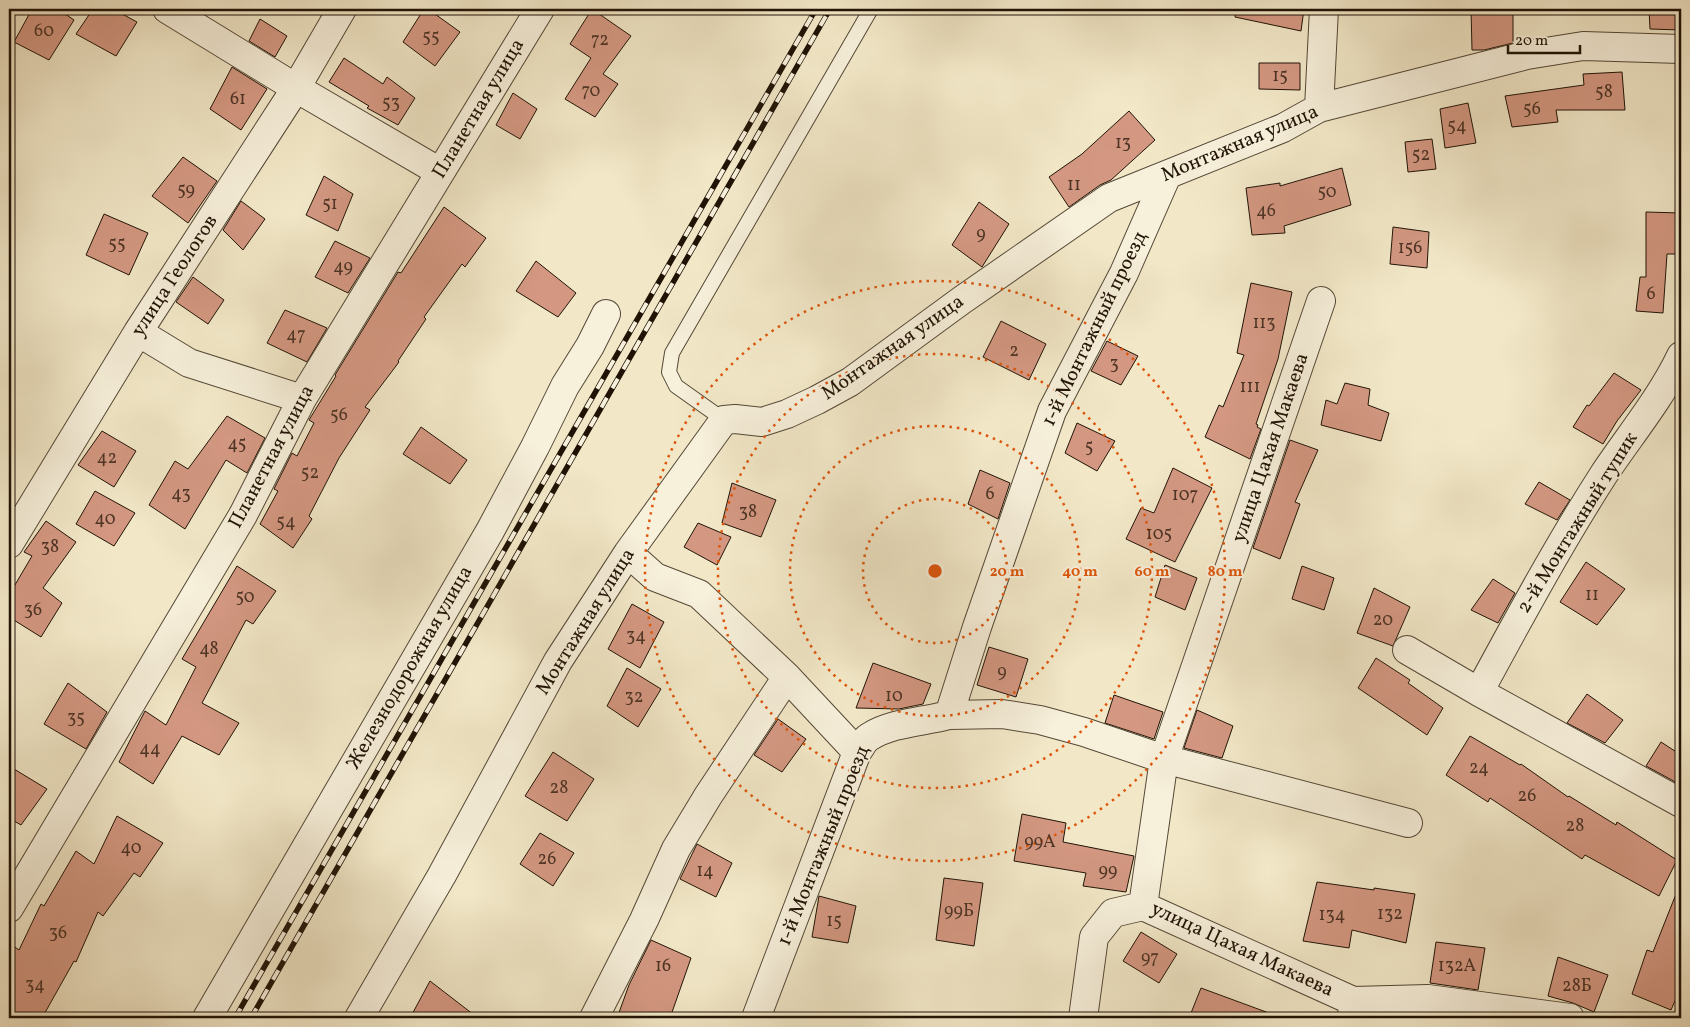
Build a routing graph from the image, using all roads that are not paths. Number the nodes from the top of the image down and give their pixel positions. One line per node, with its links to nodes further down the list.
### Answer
1 (167, 9): 7 (street)
2 (342, 9): 7 (street, улица Геологов)
3 (540, 9): 9 (street, Планетная улица)
4 (870, 9): 16 (lane)
5 (1324, 9): 8 (street)
6 (1681, 49): 8 (street, Монтажная улица)
7 (296, 88): 9 (street); 13 (street, улица Геологов)
8 (1319, 108): 10 (street, Монтажная улица)
9 (440, 172): 15 (street, Планетная улица)
10 (1167, 175): 16 (street, Монтажная улица); 22 (street, 1-й Монтажный проезд)
11 (1321, 302): 24 (street, улица Цахая Макаева)
12 (606, 314): 30 (street, Железнодорожная улица)
13 (138, 332): 15 (street); 17 (street, улица Геологов)
14 (1681, 356): 21 (street, 2-й Монтажный тупик)
15 (302, 399): 28 (street, Планетная улица)
16 (724, 420): 18 (street, Монтажная улица)
17 (9, 544)
18 (628, 554): 20 (street); 31 (street, Монтажная улица)
19 (1406, 650): 21 (street)
20 (787, 677): 23 (street); 32 (street)
21 (1479, 692): 25 (street)
22 (949, 715): 23 (street, 1-й Монтажный проезд); 24 (street)
23 (857, 752): 33 (street, 1-й Монтажный проезд)
24 (1164, 759): 26 (street); 27 (street, улица Цахая Макаева)
25 (1681, 803)
26 (1408, 823)
27 (1143, 906): 29 (street, улица Цахая Макаева); 34 (street)
28 (9, 908)
29 (1352, 1010): 35 (street)
30 (207, 1018)
31 (359, 1018)
32 (594, 1018)
33 (756, 1018)
34 (1083, 1018)
35 (1570, 1018)

